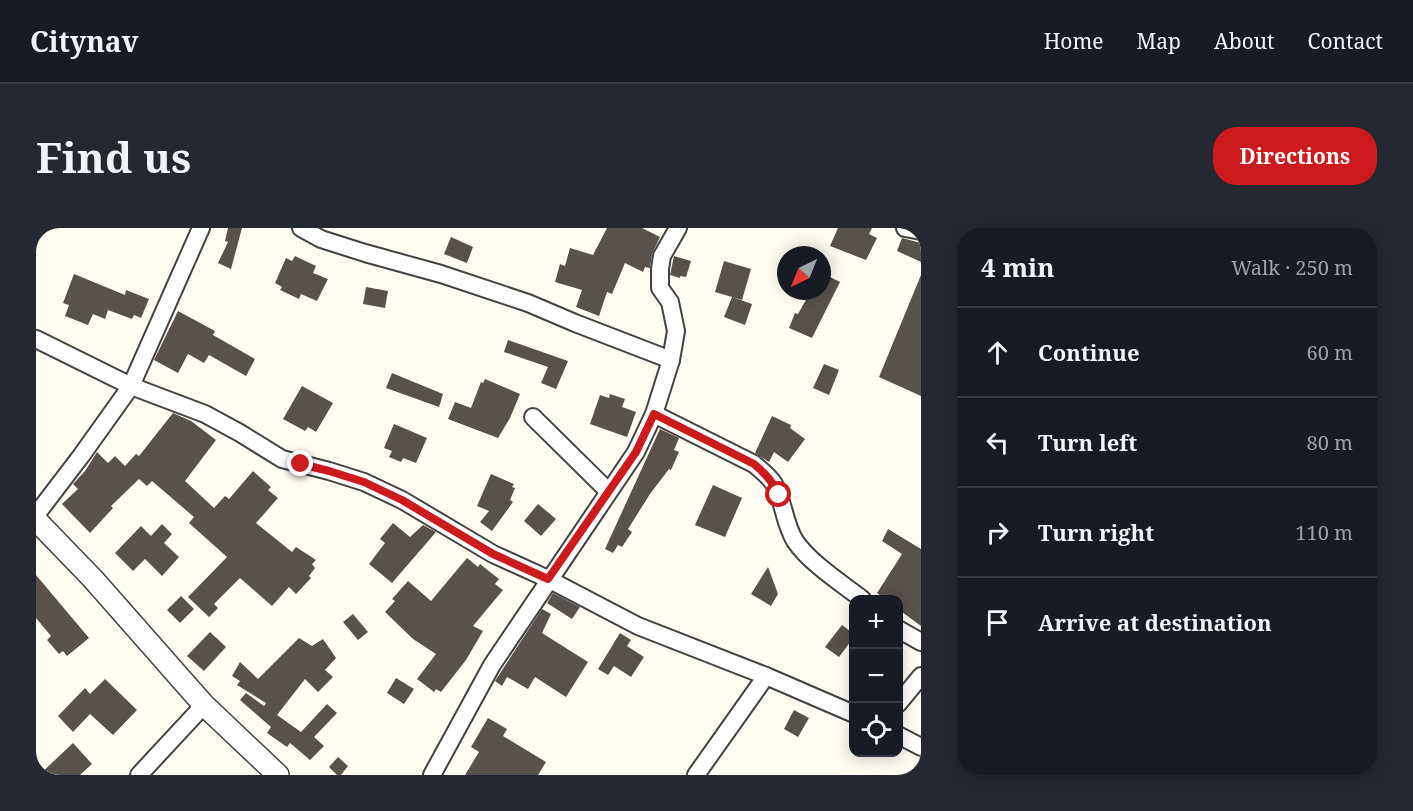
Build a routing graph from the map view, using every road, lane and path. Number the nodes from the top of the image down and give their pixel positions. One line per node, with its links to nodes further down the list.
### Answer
1 (201, 228): 8 (street)
2 (300, 228): 7 (street)
3 (678, 228): 7 (street)
4 (905, 228): 5 (street)
5 (921, 231)
6 (38, 344): 8 (street)
7 (671, 360): 9 (street)
8 (131, 386): 12 (street); 14 (street)
9 (654, 414): 11 (street); 15 (street)
10 (533, 417): 11 (street)
11 (608, 491): 14 (street)
12 (36, 514)
13 (36, 520): 21 (street)
14 (548, 579): 18 (street); 27 (street)
15 (856, 595)
16 (903, 631): 17 (street)
17 (921, 642)
18 (766, 676): 22 (street); 28 (street)
19 (921, 676): 20 (street)
20 (899, 703)
21 (204, 705): 25 (street); 26 (street)
22 (849, 712)
23 (903, 738): 24 (street)
24 (921, 747)
25 (139, 775)
26 (278, 775)
27 (432, 775)
28 (696, 775)

